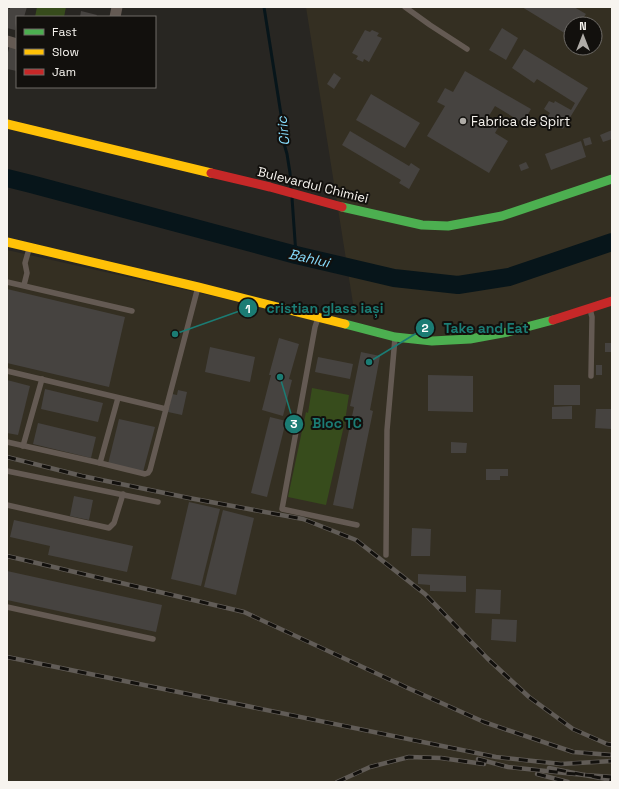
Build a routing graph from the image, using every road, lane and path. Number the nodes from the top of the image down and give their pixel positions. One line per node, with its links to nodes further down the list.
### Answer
1 (405, 7): 2 (lane)
2 (467, 49)
3 (7, 124): 4 (street, Bulevardul Chimiei)
4 (612, 179)
5 (7, 242): 6 (street)
6 (29, 248): 8 (lane); 9 (street)
7 (7, 282): 8 (lane)
8 (24, 285): 12 (lane)
9 (198, 287): 13 (street); 19 (lane)
10 (612, 301): 11 (street)
11 (590, 309): 14 (street); 16 (lane)
12 (132, 311)
13 (318, 317): 14 (street); 27 (lane)
14 (395, 337): 28 (lane)
15 (7, 371): 17 (lane)
16 (592, 376)
17 (42, 379): 18 (lane); 21 (lane)
18 (118, 398): 19 (lane); 22 (lane)
19 (166, 410): 22 (lane)
20 (7, 442): 21 (lane)
21 (23, 446): 22 (lane)
22 (100, 463)
23 (7, 471): 24 (lane)
24 (123, 494): 25 (lane); 26 (lane)
25 (158, 502)
26 (7, 505)
27 (357, 524)
28 (386, 555)
29 (7, 607): 30 (lane)
30 (153, 639)

